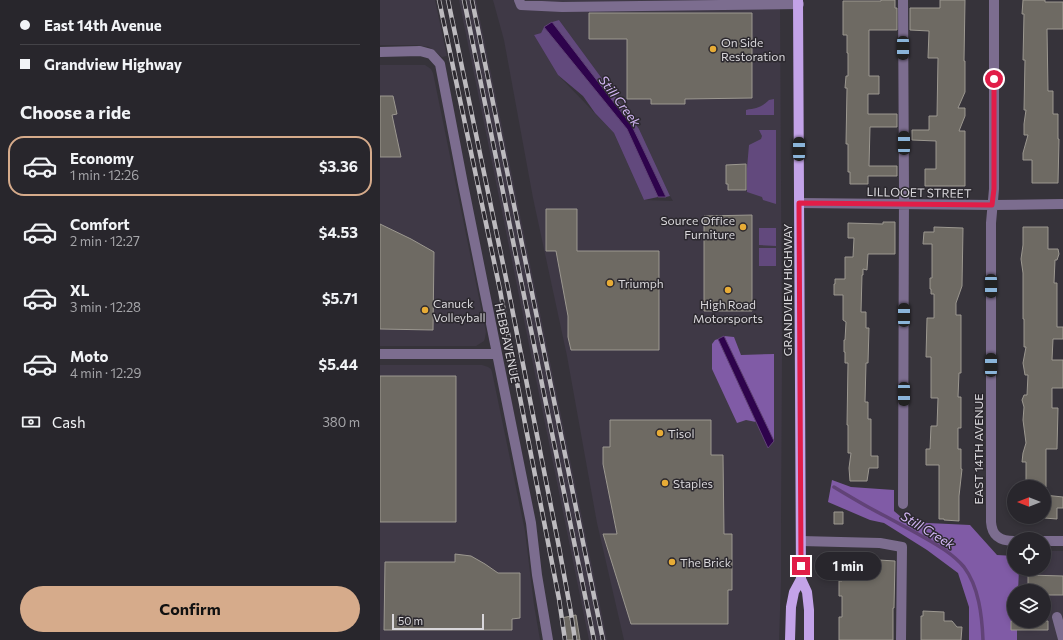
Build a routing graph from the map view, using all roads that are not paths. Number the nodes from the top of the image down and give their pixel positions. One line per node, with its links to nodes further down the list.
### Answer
1 (519, 0): 4 (street)
2 (903, 0): 8 (street)
3 (994, 0): 9 (street, EAST 14TH AVENUE)
4 (798, 2): 6 (main road, GRANDVIEW HIGHWAY)
5 (380, 52): 11 (street, HEBB AVENUE)
6 (799, 203): 8 (street, LILLOOET STREET); 14 (main road, GRANDVIEW HIGHWAY)
7 (1063, 204): 9 (street, LILLOOET STREET)
8 (904, 205): 9 (street, LILLOOET STREET); 12 (street)
9 (992, 205): 13 (street, EAST 14TH AVENUE)
10 (380, 354): 11 (street)
11 (496, 354): 20 (street, HEBB AVENUE)
12 (903, 504)
13 (1007, 540)
14 (801, 541): 17 (main road, GRANDVIEW HIGHWAY); 23 (street)
15 (1051, 541): 16 (street)
16 (1063, 541)
17 (801, 579): 21 (main road, GRANDVIEW HIGHWAY); 22 (main road, GRANDVIEW HIGHWAY)
18 (1057, 617): 19 (street)
19 (1063, 639)
20 (548, 640)
21 (790, 640)
22 (809, 640)
23 (901, 640)

